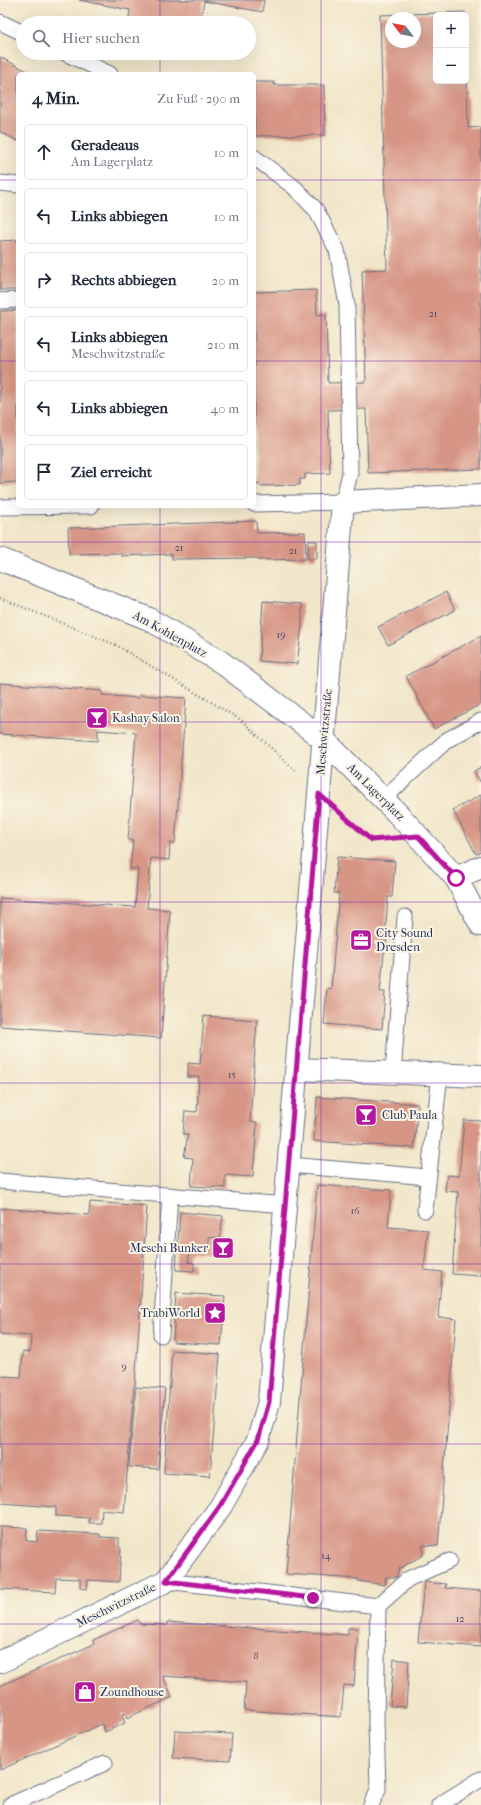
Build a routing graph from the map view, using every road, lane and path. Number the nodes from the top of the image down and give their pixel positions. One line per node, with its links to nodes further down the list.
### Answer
1 (0, 22): 2 (lane)
2 (16, 30)
3 (80, 60): 4 (lane)
4 (106, 72)
5 (256, 158): 11 (lane)
6 (0, 183): 7 (lane)
7 (16, 185)
8 (16, 300): 9 (lane)
9 (0, 301)
10 (481, 495): 11 (street)
11 (343, 502): 12 (lane); 18 (street, Meschwitzstraße)
12 (256, 504)
13 (0, 507): 14 (lane)
14 (16, 507)
15 (0, 559): 18 (street, Am Kohlenplatz)
16 (0, 598): 19 (path)
17 (481, 721): 20 (lane)
18 (324, 739): 19 (street, Meschwitzstraße); 20 (street, Am Lagerplatz)
19 (319, 794): 21 (path); 26 (street, Meschwitzstraße)
20 (383, 798): 21 (street, Am Lagerplatz)
21 (418, 836): 23 (street, Am Lagerplatz)
22 (481, 867): 23 (street)
23 (456, 878): 25 (street, Am Lagerplatz)
24 (405, 917): 27 (lane)
25 (481, 925)
26 (297, 1069): 27 (street); 30 (street, Meschwitzstraße)
27 (393, 1073): 28 (street)
28 (440, 1074): 29 (street); 31 (lane)
29 (481, 1076)
30 (289, 1165): 31 (lane); 34 (street, Meschwitzstraße)
31 (428, 1177): 35 (lane)
32 (0, 1181): 33 (lane)
33 (170, 1195): 34 (lane); 36 (lane)
34 (285, 1205): 38 (street, Meschwitzstraße)
35 (425, 1210)
36 (161, 1335)
37 (449, 1561): 39 (lane)
38 (166, 1581): 39 (lane); 40 (street, Meschwitzstraße)
39 (378, 1606): 44 (lane)
40 (0, 1662)
41 (105, 1763): 43 (lane)
42 (481, 1779): 45 (lane)
43 (10, 1805)
44 (371, 1805)
45 (439, 1805)

